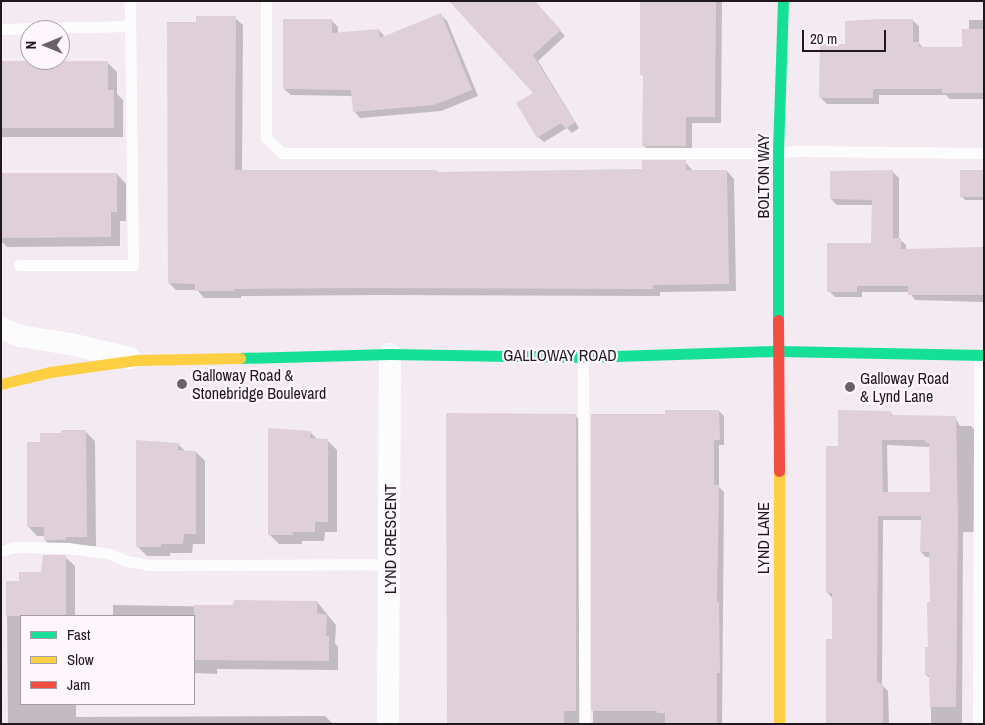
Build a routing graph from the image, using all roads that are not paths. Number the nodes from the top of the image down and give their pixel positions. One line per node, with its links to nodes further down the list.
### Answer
1 (130, 1): 4 (lane)
2 (266, 1): 6 (lane)
3 (783, 1): 6 (street, BOLTON WAY)
4 (130, 26): 5 (lane); 8 (lane)
5 (1, 29)
6 (778, 151): 7 (lane); 10 (street, BOLTON WAY)
7 (984, 152)
8 (19, 265)
9 (1, 328): 14 (street, GALLOWAY ROAD)
10 (779, 351): 12 (street, GALLOWAY ROAD); 13 (street, GALLOWAY ROAD); 21 (street, LYND LANE)
11 (390, 354): 13 (street, GALLOWAY ROAD); 14 (street, GALLOWAY ROAD); 18 (street, LYND CRESCENT)
12 (981, 355): 17 (lane)
13 (584, 356): 20 (lane)
14 (137, 360): 15 (street, GALLOWAY ROAD)
15 (1, 384)
16 (1, 551): 18 (lane)
17 (981, 555): 22 (lane)
18 (390, 564): 19 (street, LYND CRESCENT)
19 (388, 724)
20 (584, 724)
21 (779, 724)
22 (978, 724)

